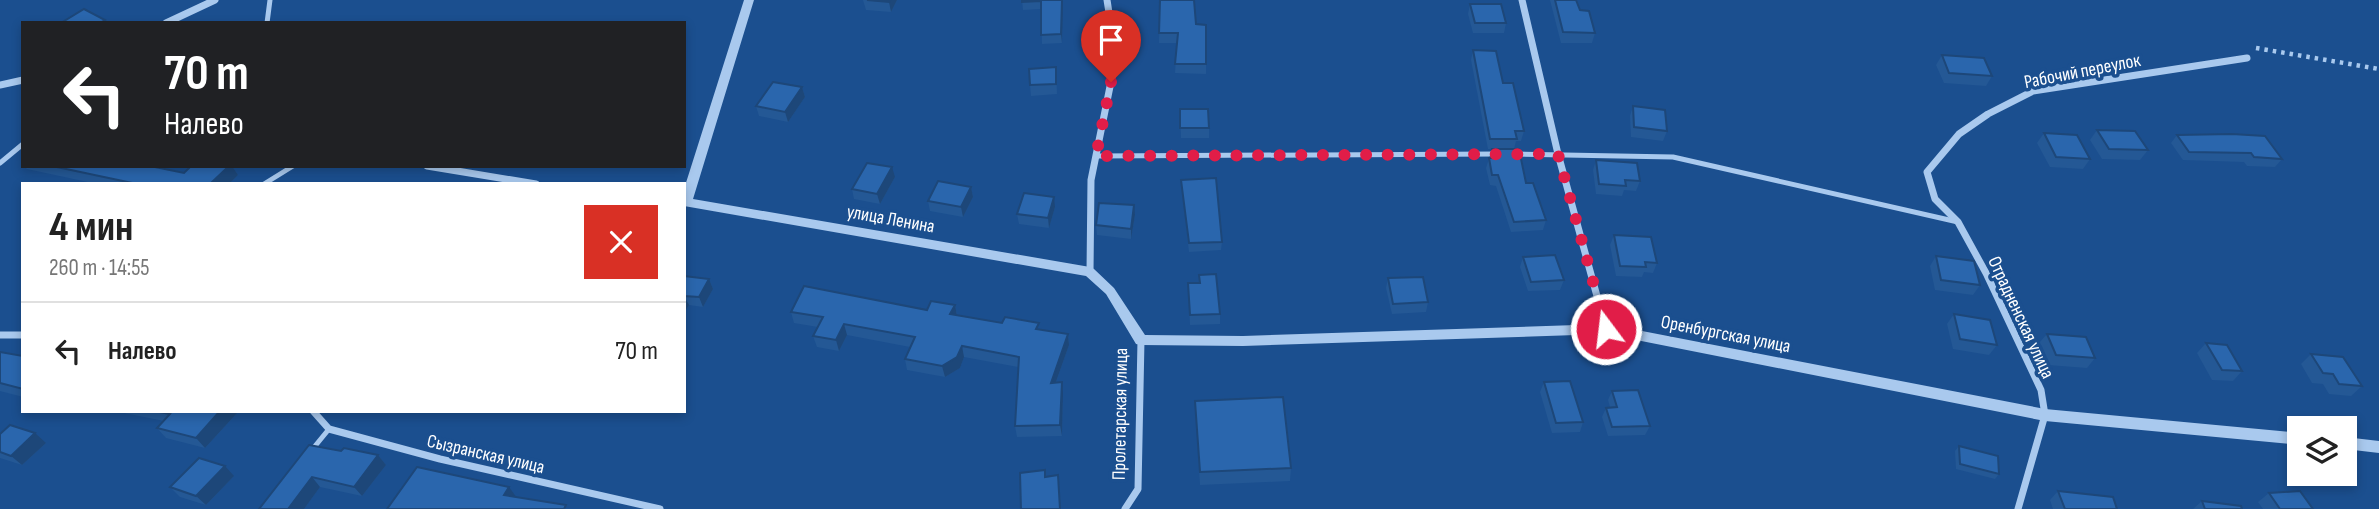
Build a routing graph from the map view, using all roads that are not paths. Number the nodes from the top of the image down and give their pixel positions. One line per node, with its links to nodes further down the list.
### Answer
1 (215, 0): 6 (street)
2 (270, 0): 7 (lane)
3 (749, 0): 19 (street)
4 (1107, 0): 13 (street)
5 (1522, 0): 12 (street)
6 (170, 21)
7 (267, 21)
8 (2247, 58): 21 (street, Рабочий переулок)
9 (21, 80): 10 (street)
10 (0, 85)
11 (21, 146): 14 (lane)
12 (1558, 154): 13 (lane); 21 (lane); 23 (street)
13 (1096, 156): 22 (street)
14 (0, 163)
15 (290, 168): 17 (lane)
16 (437, 168): 18 (street)
17 (267, 182)
18 (511, 182)
19 (686, 199)
20 (686, 202): 22 (street, улица Ленина)
21 (1958, 222): 28 (street, Отрадненская улица)
22 (1090, 272): 26 (street, Пролетарская улица)
23 (1606, 329): 26 (street, Оренбургская улица); 28 (street, Оренбургская улица)
24 (0, 335): 25 (street)
25 (21, 335)
26 (1141, 340): 35 (street, Пролетарская улица)
27 (315, 413): 29 (street)
28 (2045, 415): 30 (street, Оренбургская улица); 36 (street, Отрадненская улица)
29 (329, 429): 33 (lane); 34 (street, Сызранская улица)
30 (2287, 438)
31 (2357, 444): 32 (street)
32 (2379, 447)
33 (305, 459)
34 (660, 509)
35 (1125, 509)
36 (2018, 509)

